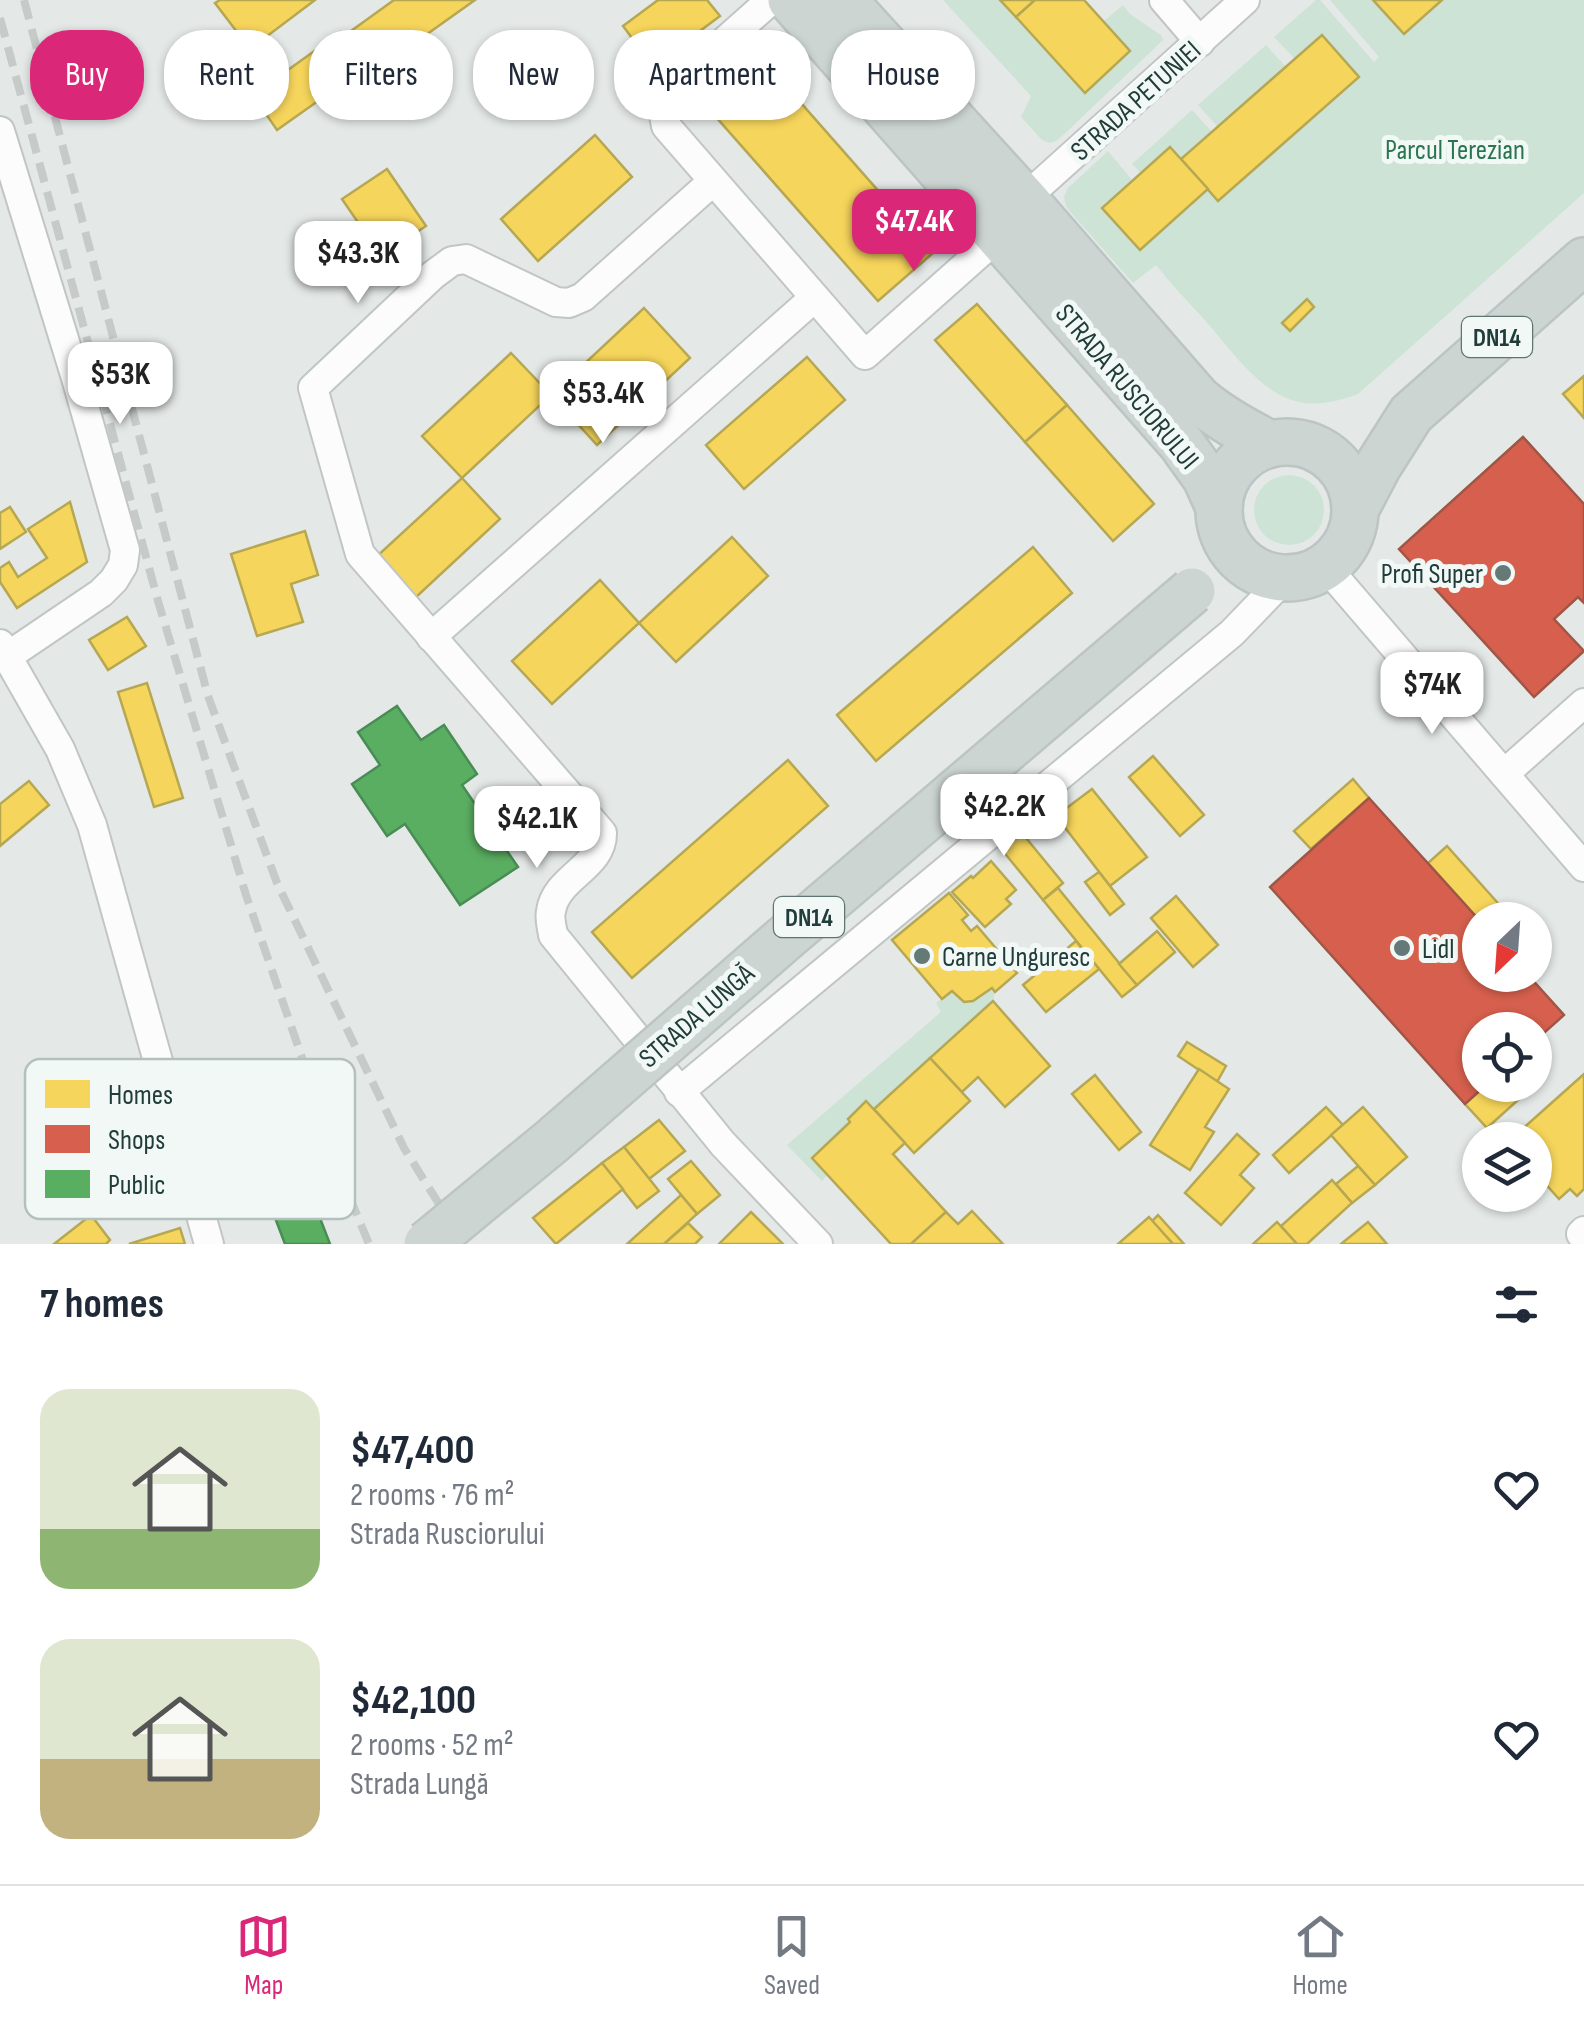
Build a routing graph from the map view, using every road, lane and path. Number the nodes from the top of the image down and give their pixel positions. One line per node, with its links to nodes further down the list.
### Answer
1 (771, 0): 8 (street)
2 (792, 0): 9 (main road, STRADA RUSCIORULUI)
3 (844, 0): 9 (main road, STRADA RUSCIORULUI)
4 (1164, 0): 6 (street)
5 (1245, 0): 6 (street, STRADA PETUNIEI)
6 (1200, 42): 9 (street, STRADA PETUNIEI)
7 (0, 131): 19 (street)
8 (712, 182): 11 (street); 18 (street)
9 (1012, 217): 11 (street, STRADA PETUNIEI); 13 (main road, STRADA RUSCIORULUI); 15 (main road, STRADA RUSCIORULUI)
10 (1584, 262): 12 (main road, DN14)
11 (814, 298): 18 (street)
12 (1411, 414): 13 (main road, DN14); 14 (main road, DN14)
13 (1289, 444): 14 (main road); 15 (main road, DN14)
14 (1356, 508): 16 (main road, DN14)
15 (1220, 516): 16 (main road); 17 (main road, STRADA LUNGĂ)
16 (1286, 571): 17 (main road, STRADA LUNGĂ / DN14); 21 (street); 24 (street, STRADA LUNGĂ)
17 (1192, 591): 27 (main road, STRADA LUNGĂ / DN14, bridge)
18 (431, 637): 24 (street)
19 (4, 650): 23 (street)
20 (1584, 703): 21 (street)
21 (1504, 774): 22 (street)
22 (1584, 867)
23 (158, 1059)
24 (680, 1092): 28 (street)
25 (203, 1219): 26 (street)
26 (210, 1244)
27 (427, 1244)
28 (818, 1244)

